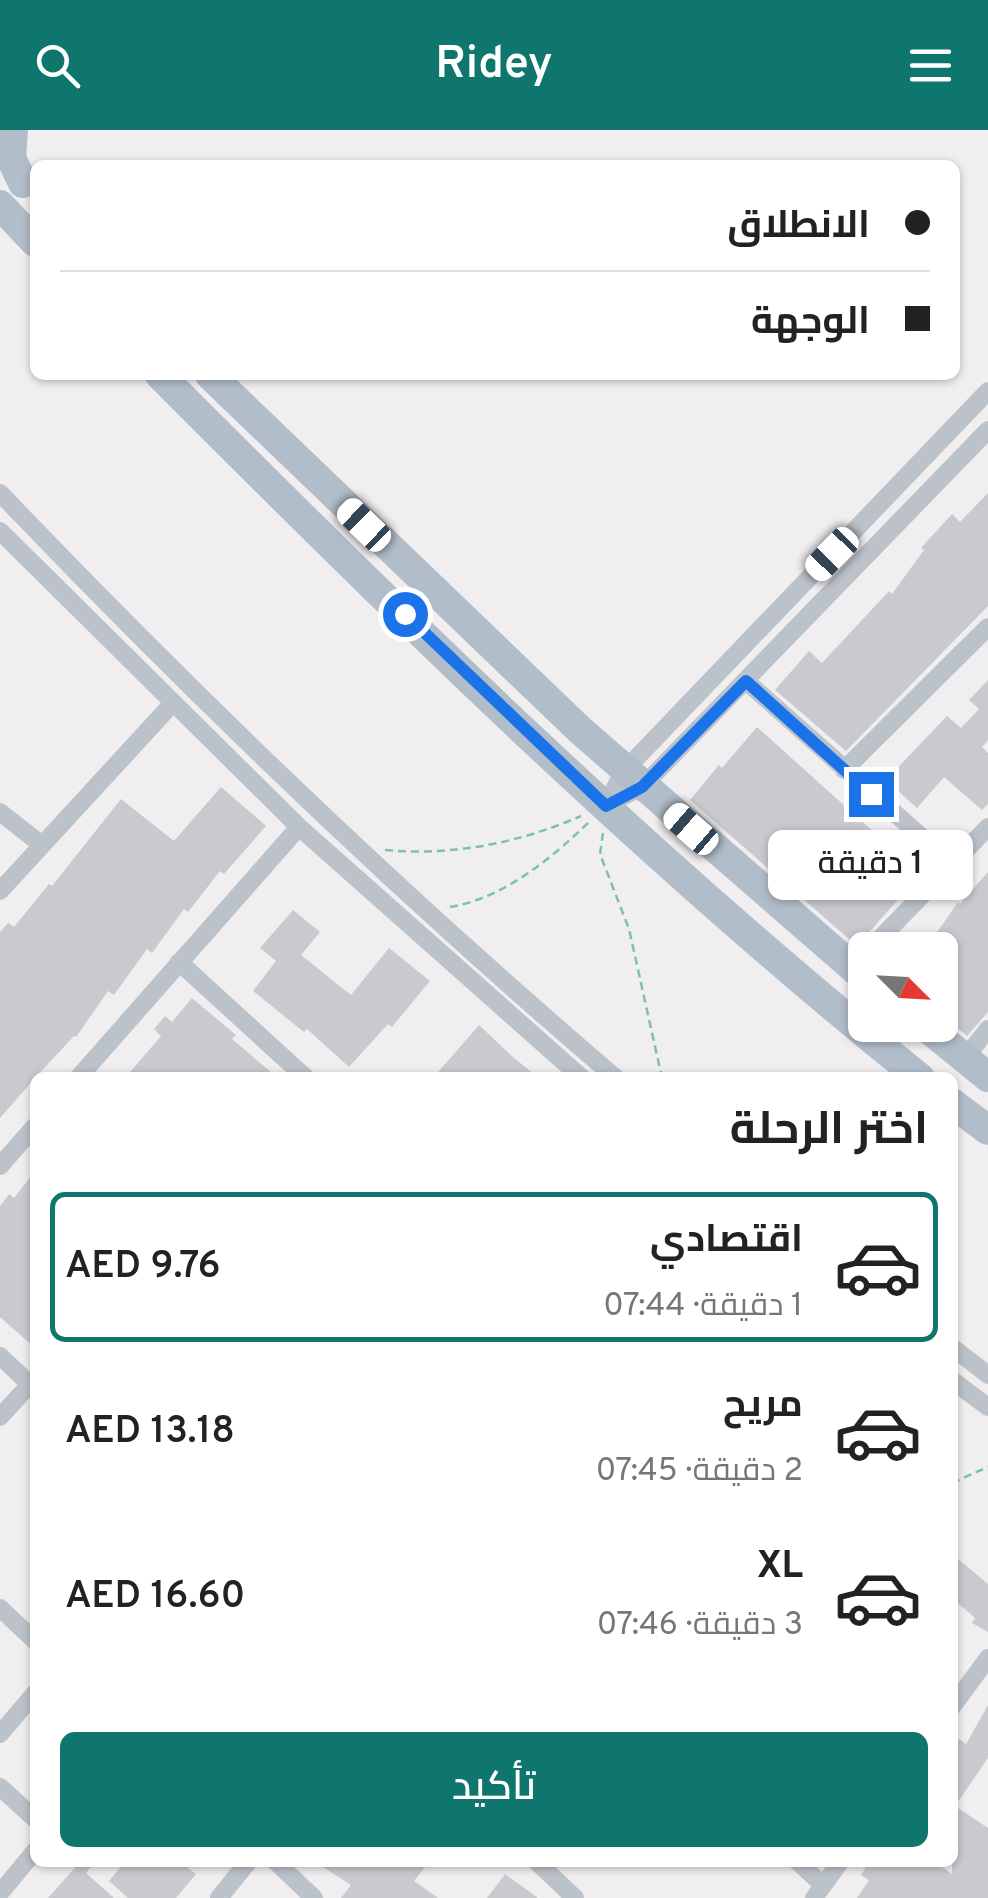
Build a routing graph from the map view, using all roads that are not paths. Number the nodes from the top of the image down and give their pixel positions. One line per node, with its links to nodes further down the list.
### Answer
1 (14, 130): 3 (main road)
2 (0, 159): 3 (main road)
3 (29, 189)
4 (0, 205): 5 (main road)
5 (30, 237)
6 (165, 380): 18 (main road)
7 (215, 380): 17 (main road)
8 (988, 391): 17 (street)
9 (988, 430): 10 (street)
10 (981, 450): 14 (street)
11 (0, 493): 34 (street)
12 (0, 531): 15 (street)
13 (988, 627): 16 (street)
14 (746, 681): 16 (street); 17 (street)
15 (172, 704): 21 (street); 22 (street)
16 (844, 770): 23 (street)
17 (633, 779): 18 (street); 26 (main road)
18 (606, 806): 35 (main road)
19 (0, 812): 22 (street)
20 (988, 826): 23 (street)
21 (298, 827): 27 (street); 33 (street)
22 (42, 845): 24 (street)
23 (952, 864): 25 (street)
24 (0, 891)
25 (890, 932)
26 (848, 950)
27 (180, 962): 31 (street); 32 (street)
28 (988, 1029): 30 (street)
29 (945, 1042): 30 (main road)
30 (976, 1067)
31 (83, 1072)
32 (299, 1072)
33 (575, 1072)
34 (609, 1072)
35 (913, 1072)
36 (958, 1108): 37 (main road)
37 (988, 1130)
38 (30, 1132): 39 (street)
39 (0, 1166)
40 (958, 1352): 42 (street)
41 (0, 1356): 43 (street)
42 (988, 1374)
43 (30, 1381)
44 (958, 1385): 46 (street)
45 (30, 1387): 47 (street)
46 (988, 1408)
47 (0, 1417)
48 (0, 1608): 49 (street)
49 (30, 1636)
50 (988, 1658): 52 (street)
51 (30, 1699): 53 (street)
52 (958, 1699)
53 (0, 1734)
54 (0, 1787): 55 (street)
55 (30, 1815)
56 (30, 1857): 63 (street)
57 (244, 1867): 64 (street)
58 (281, 1867): 65 (street)
59 (545, 1867): 66 (street)
60 (802, 1867): 62 (street)
61 (836, 1867): 62 (street)
62 (819, 1892)
63 (0, 1893)
64 (220, 1898)
65 (314, 1898)
66 (575, 1898)

